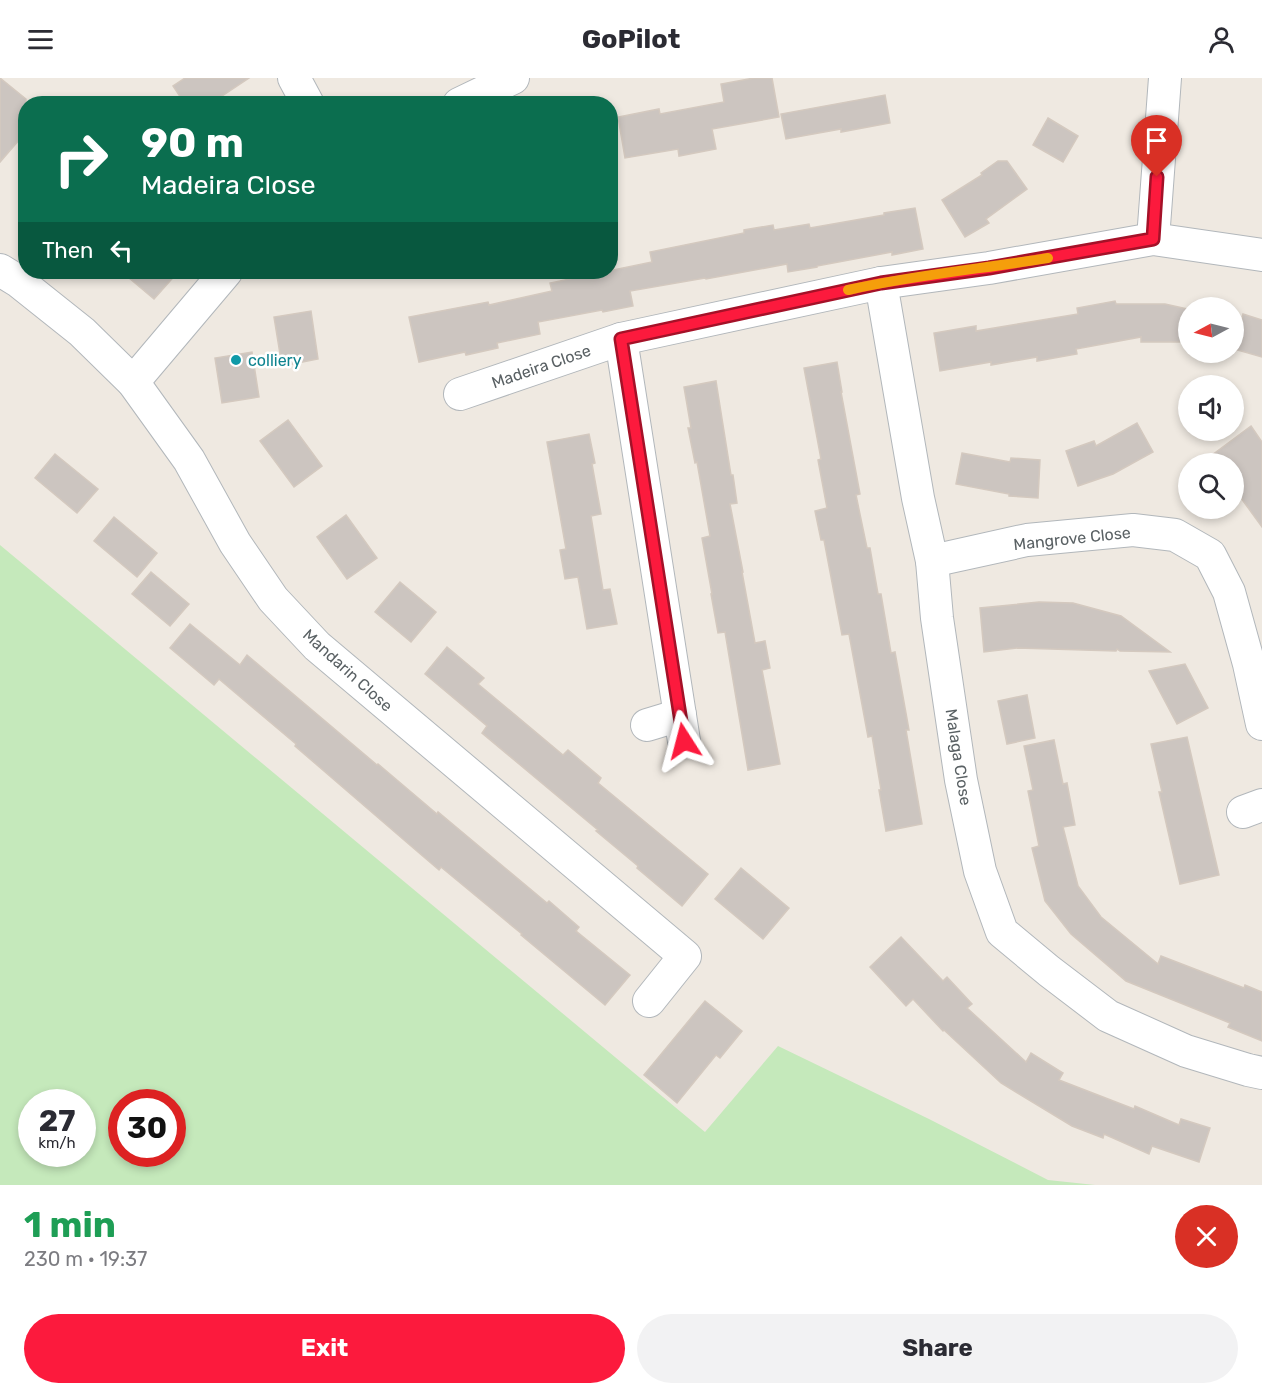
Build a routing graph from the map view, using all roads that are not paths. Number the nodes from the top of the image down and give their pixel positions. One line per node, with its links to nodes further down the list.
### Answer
1 (294, 78): 4 (street)
2 (513, 78): 5 (street)
3 (1165, 78): 6 (street)
4 (304, 96)
5 (476, 96)
6 (1153, 239): 7 (street, Madeira Close); 10 (street, Madeira Close)
7 (1262, 255)
8 (0, 270): 12 (street, Mandarin Close)
9 (220, 279): 12 (street)
10 (881, 283): 11 (street, Madeira Close); 14 (street, Malaga Close)
11 (621, 339): 13 (street, Madeira Close); 16 (street)
12 (133, 382): 17 (street, Mandarin Close)
13 (460, 394)
14 (932, 561): 15 (street, Mangrove Close); 18 (street, Malaga Close)
15 (1262, 724)
16 (647, 725)
17 (649, 1001)
18 (1262, 1072)

